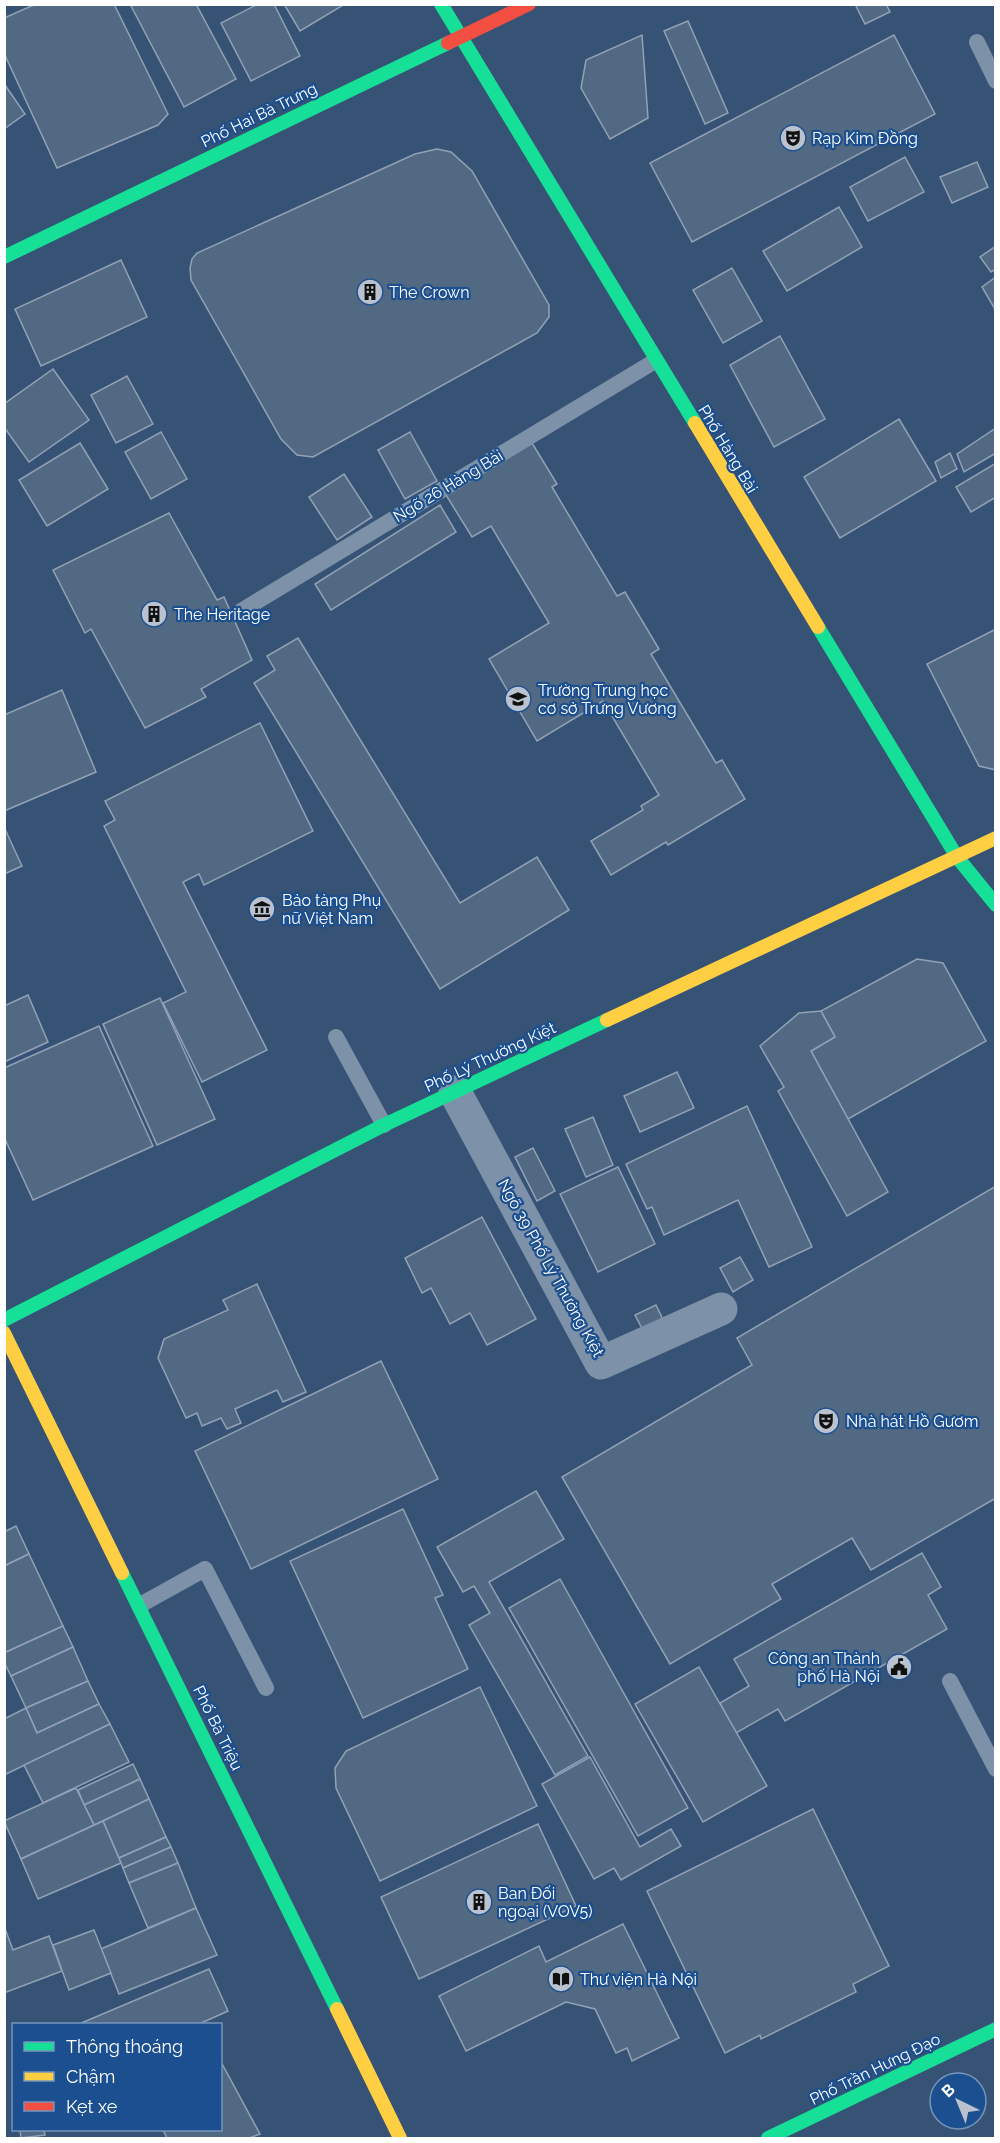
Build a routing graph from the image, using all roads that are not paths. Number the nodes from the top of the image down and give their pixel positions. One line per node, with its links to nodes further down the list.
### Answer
1 (441, 4): 3 (main road, Phố Hàng Bài)
2 (529, 4): 3 (main road, Phố Hai Bà Trưng)
3 (459, 36): 6 (main road, Phố Hai Bà Trưng); 7 (main road, Phố Hàng Bài)
4 (977, 42): 5 (lane)
5 (996, 81)
6 (4, 257)
7 (656, 361): 8 (lane, Ngõ 26 Hàng Bài); 10 (main road, Phố Hàng Bài)
8 (241, 611)
9 (996, 838): 10 (main road, Phố Lý Thường Kiệt)
10 (957, 857): 11 (main road, Phố Hàng Bài); 13 (main road, Phố Lý Thường Kiệt)
11 (996, 905)
12 (336, 1037): 14 (lane)
13 (455, 1092): 14 (main road, Phố Lý Thường Kiệt); 15 (street, Ngõ 39 Phố Lý Thường Kiệt)
14 (384, 1125): 16 (main road, Phố Lý Thường Kiệt)
15 (721, 1309)
16 (4, 1320)
17 (4, 1333): 18 (main road, Phố Bà Triệu)
18 (140, 1605): 20 (lane); 23 (main road, Phố Bà Triệu)
19 (950, 1680): 21 (lane)
20 (266, 1688)
21 (996, 1770)
22 (996, 2029): 24 (main road, Phố Trần Hưng Đạo)
23 (400, 2139)
24 (768, 2139)

